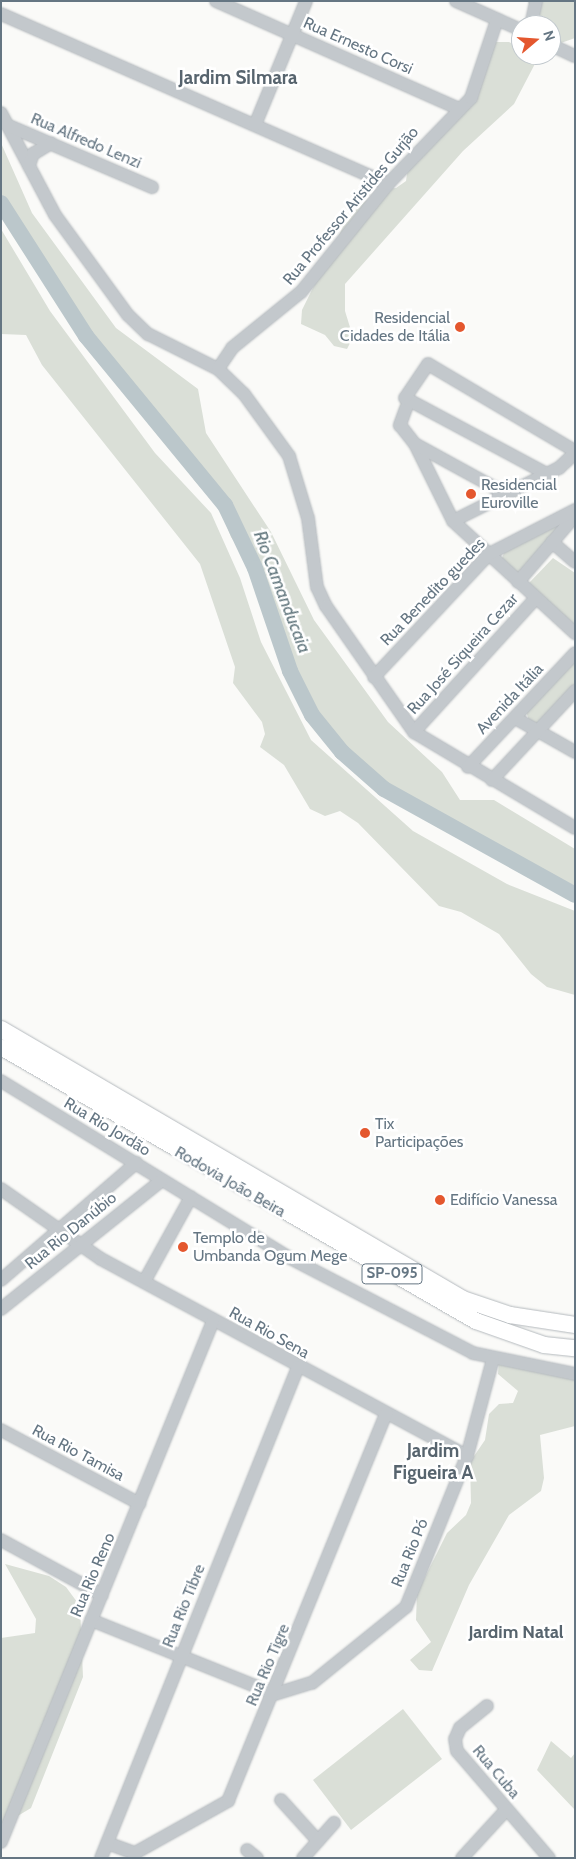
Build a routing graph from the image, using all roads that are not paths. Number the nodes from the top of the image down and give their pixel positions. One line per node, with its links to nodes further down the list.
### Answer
1 (216, 1): 9 (street, Rua Ernesto Corsi)
2 (306, 1): 9 (street)
3 (456, 1): 7 (street)
4 (536, 1): 6 (street)
5 (1, 14): 14 (street)
6 (533, 15)
7 (497, 20): 8 (street); 12 (street, Rua Professor Aristides Gurjão)
8 (511, 26)
9 (293, 35): 12 (street, Rua Ernesto Corsi); 14 (street)
10 (561, 50): 11 (street)
11 (575, 56)
12 (460, 108): 17 (street, Rua Professor Aristides Gurjão)
13 (4, 119): 15 (street, Rua Alfredo Lenzi); 16 (street)
14 (255, 125): 17 (street)
15 (51, 143): 16 (street); 18 (street, Rua Alfredo Lenzi)
16 (29, 166): 19 (street)
17 (388, 184): 19 (street, Rua Professor Aristides Gurjão)
18 (152, 187)
19 (218, 369): 35 (street)
20 (409, 400): 21 (street); 22 (street); 23 (street)
21 (415, 444): 24 (street); 27 (street)
22 (575, 452): 23 (street)
23 (547, 474): 24 (street)
24 (506, 494): 27 (street)
25 (575, 510): 29 (street, Rua Benedito guedes)
26 (575, 516): 28 (street)
27 (453, 521): 29 (street)
28 (552, 542): 30 (street); 31 (street)
29 (488, 554): 31 (street); 35 (street, Rua Benedito guedes)
30 (575, 562)
31 (518, 582): 32 (street)
32 (536, 598): 33 (street); 39 (street, Rua José Siqueira Cezar)
33 (575, 633)
34 (575, 653): 37 (street, Avenida Itália)
35 (374, 677): 39 (street)
36 (575, 691): 38 (street)
37 (515, 718): 38 (street); 41 (street, Avenida Itália)
38 (538, 731): 40 (street); 42 (street)
39 (414, 732): 41 (street)
40 (575, 752)
41 (468, 767): 42 (street)
42 (492, 780): 43 (street)
43 (575, 828)
44 (1, 1029): 57 (main road, Rodovia João Beira / SP-095)
45 (1, 1047): 58 (main road, Rodovia João Beira / SP-095)
46 (1, 1081): 47 (street, Rua Rio Jordão)
47 (136, 1164): 48 (street, Rua Rio Jordão); 51 (street, Rua Rio Danúbio)
48 (162, 1180): 50 (street, Rua Rio Jordão); 52 (street, Rua Rio Danúbio)
49 (1, 1189): 51 (street, Rua Rio Sena)
50 (190, 1197): 54 (street); 61 (street, Rua Rio Jordão)
51 (62, 1230): 52 (street, Rua Rio Sena); 53 (street, Rua Rio Danúbio)
52 (79, 1244): 54 (street, Rua Rio Sena); 55 (street, Rua Rio Danúbio)
53 (1, 1280)
54 (144, 1282): 56 (street, Rua Rio Sena)
55 (1, 1309)
56 (213, 1320): 62 (street, Rua Rio Sena); 67 (street, Rua Rio Reno)
57 (575, 1324)
58 (544, 1345): 59 (main road, Rodovia João Beira / SP-095); 60 (main road)
59 (575, 1348)
60 (575, 1355)
61 (493, 1359): 63 (street, Rua Rio Jordão); 66 (street, Rua Rio Pó)
62 (298, 1367): 64 (street, Rua Rio Sena); 71 (street, Rua Rio Tibre)
63 (575, 1374)
64 (386, 1413): 66 (street, Rua Rio Sena); 72 (street, Rua Rio Tigre)
65 (1, 1430): 67 (street, Rua Rio Tamisa)
66 (467, 1456): 72 (street, Rua Rio Pó)
67 (140, 1504): 69 (street, Rua Rio Reno)
68 (1, 1540): 69 (street)
69 (102, 1595): 70 (street, Rua Rio Reno)
70 (91, 1620): 71 (street); 78 (street, Rua Rio Reno)
71 (182, 1656): 72 (street); 79 (street, Rua Rio Tibre)
72 (275, 1694): 80 (street, Rua Rio Tigre)
73 (487, 1706): 75 (street, Rua Cuba)
74 (282, 1800): 77 (street)
75 (506, 1810): 83 (street); 84 (street, Rua Cuba)
76 (334, 1823): 77 (street)
77 (318, 1841): 82 (street)
78 (1, 1842)
79 (107, 1843): 80 (street, Rua Rio Tigre); 81 (street, Rua Rio Tibre)
80 (136, 1855)
81 (101, 1858)
82 (304, 1858)
83 (462, 1858)
84 (549, 1858)

